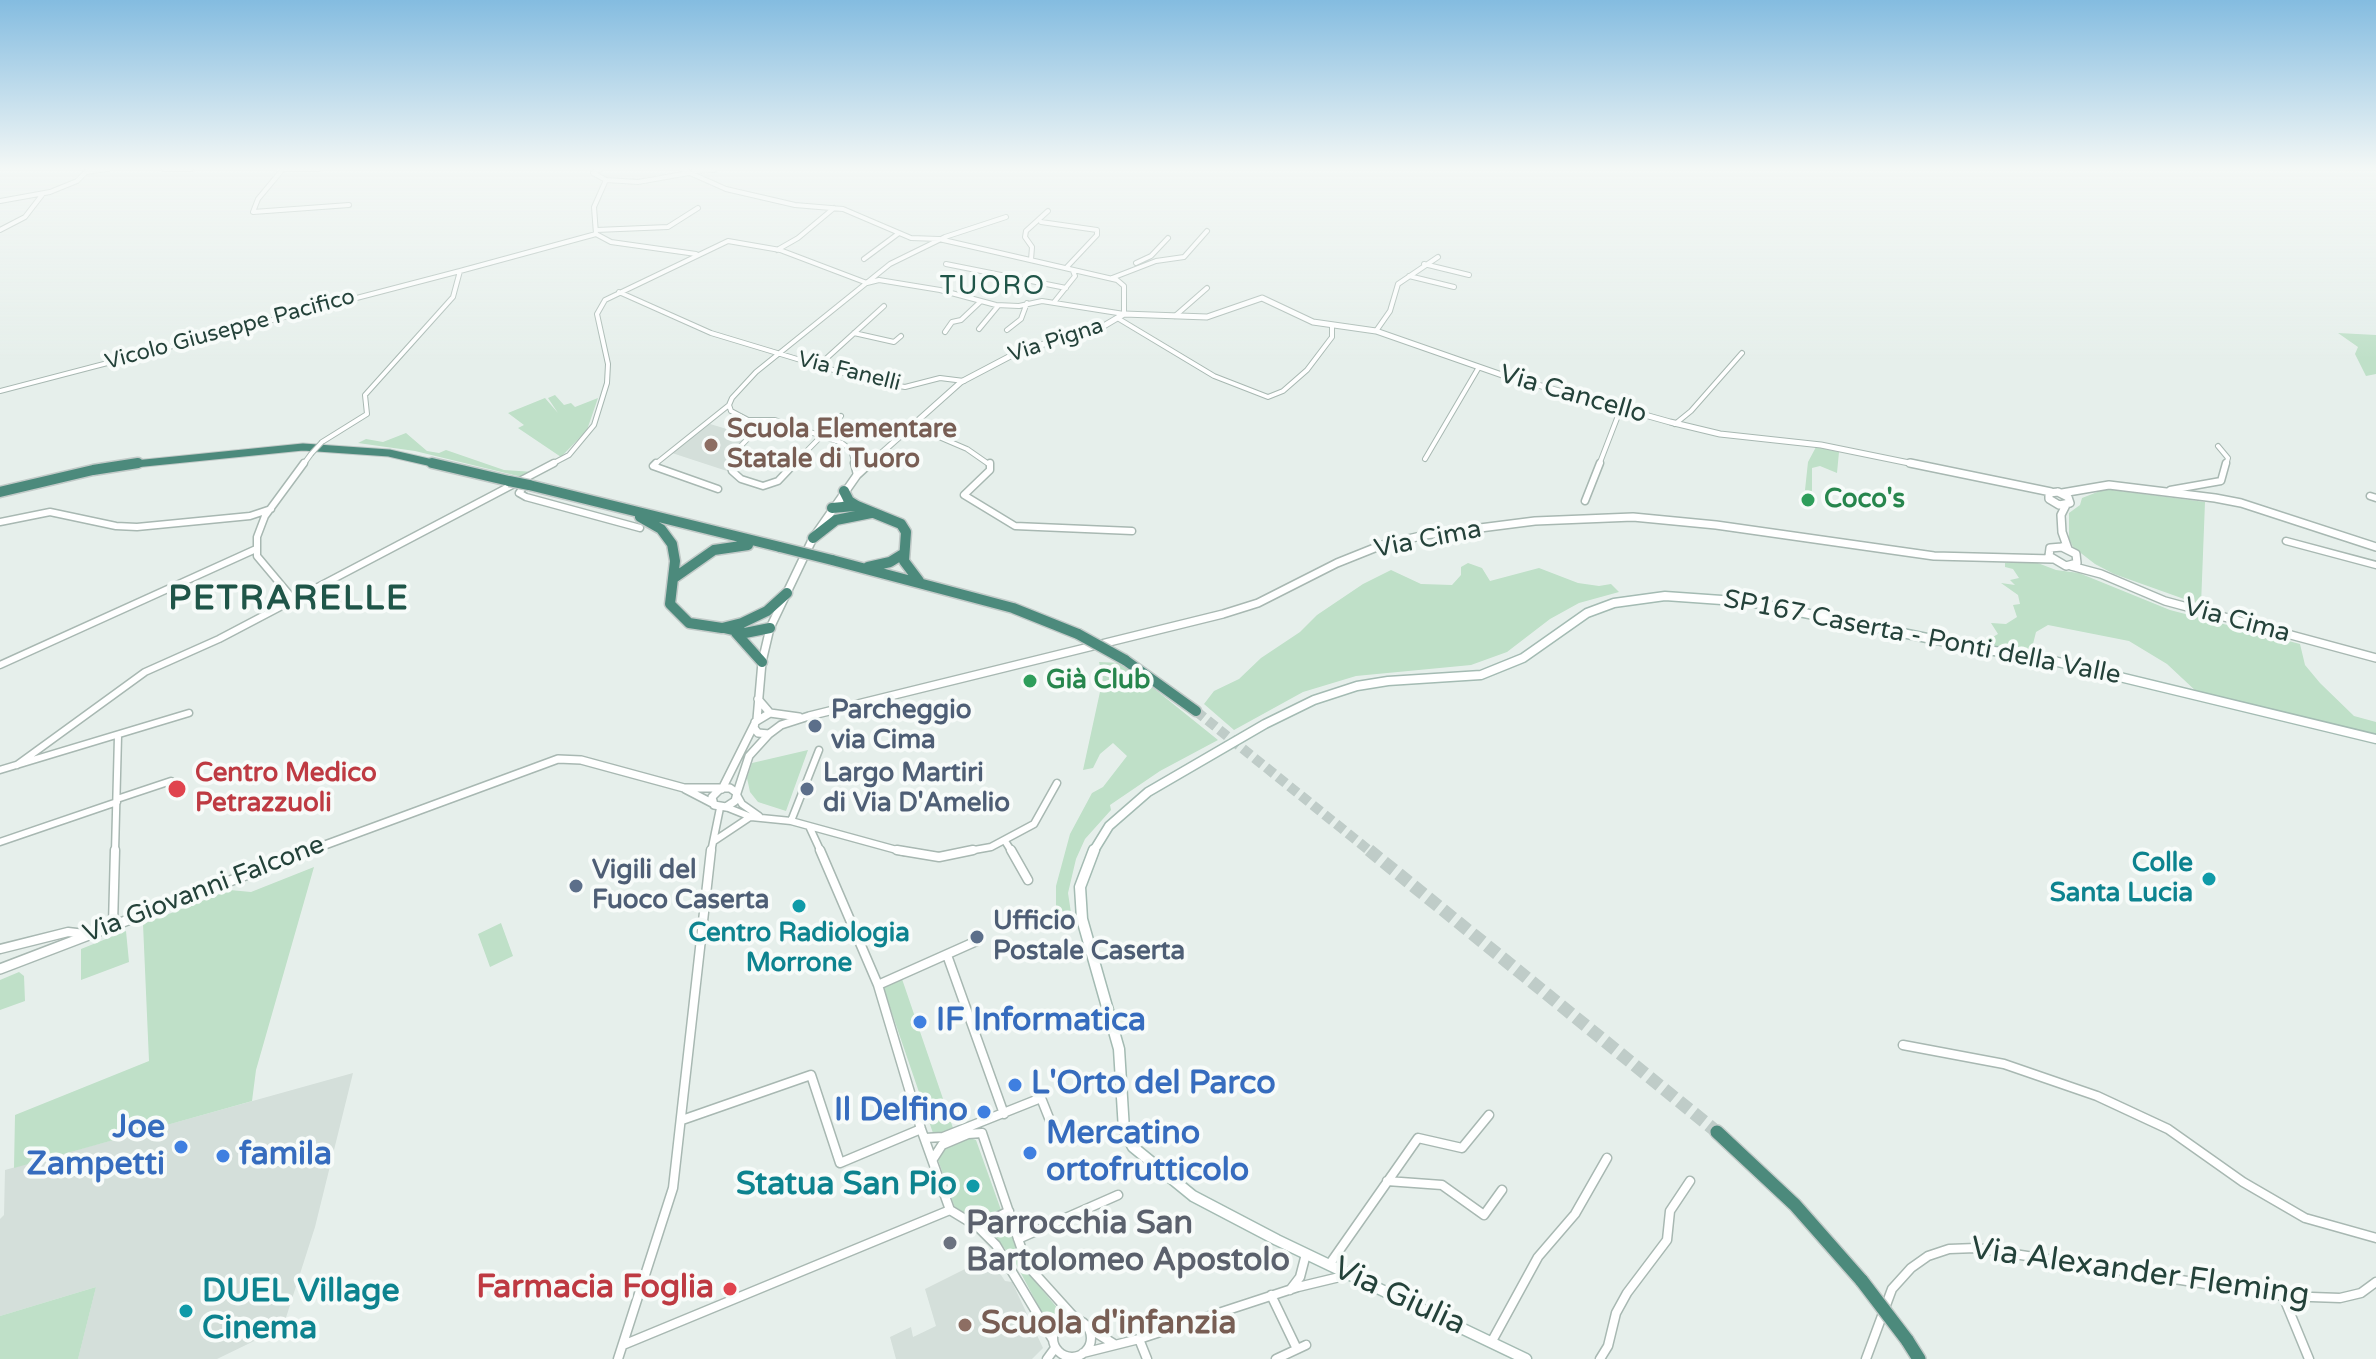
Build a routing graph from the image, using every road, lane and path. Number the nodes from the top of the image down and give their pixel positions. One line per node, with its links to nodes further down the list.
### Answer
1 (595, 232): 20 (street, Vicolo Giuseppe Pacifico)
2 (596, 232): 12 (street)
3 (805, 232): 11 (street)
4 (959, 232): 10 (street)
5 (1026, 232): 15 (street)
6 (1097, 232): 18 (street)
7 (1206, 232): 19 (street)
8 (899, 233): 10 (street); 14 (street)
9 (1168, 238): 19 (street)
10 (939, 239): 15 (street); 25 (street)
11 (777, 250): 12 (street); 25 (street)
12 (696, 254): 29 (street)
13 (1438, 257): 17 (street)
14 (864, 259)
15 (1031, 260): 18 (street)
16 (946, 264): 27 (street)
17 (1424, 264): 22 (street); 23 (street)
18 (1066, 268): 21 (street)
19 (1134, 269): 24 (street)
20 (460, 271): 49 (street, Vicolo Giuseppe Pacifico); 71 (street, bridge)
21 (1073, 271): 24 (street); 27 (street)
22 (1469, 275)
23 (1409, 276): 26 (street); 40 (street)
24 (1112, 278): 35 (street)
25 (867, 283): 31 (street); 45 (street)
26 (1454, 287)
27 (1066, 288): 30 (street)
28 (1207, 288): 36 (street)
29 (619, 292): 45 (street, Via Fanelli); 59 (street)
30 (1055, 301): 32 (street); 35 (street)
31 (980, 302): 34 (street); 41 (street)
32 (1027, 303): 34 (street); 39 (street)
33 (884, 306): 42 (street)
34 (998, 306): 38 (street)
35 (1121, 316): 36 (street, Via Cancello); 37 (street); 48 (street, Via Pigna)
36 (1175, 316): 37 (street, Via Cancello)
37 (1332, 327): 40 (street, Via Cancello)
38 (979, 329)
39 (1007, 330)
40 (1376, 331): 47 (street, Via Cancello)
41 (945, 332)
42 (854, 333): 43 (street); 46 (street)
43 (901, 336)
44 (1742, 353): 54 (street)
45 (780, 354): 46 (street, Via Fanelli); 50 (street)
46 (818, 366): 48 (street, Via Fanelli)
47 (1479, 367): 51 (street, Via Cancello); 58 (street)
48 (964, 381): 55 (street, Via Pigna)
49 (0, 391)
50 (729, 405): 53 (street); 61 (street)
51 (1621, 408): 54 (street, Via Cancello); 68 (street)
52 (841, 416): 56 (street)
53 (765, 421): 56 (street); 56 (street)
54 (1675, 424): 67 (street, Via Cancello)
55 (911, 425): 60 (street, Via Pigna); 77 (street)
56 (821, 435): 60 (street)
57 (2218, 446): 64 (street)
58 (1425, 459)
59 (536, 475): 76 (street); 97 (street)
60 (857, 475): 63 (street, Via Pigna)
61 (718, 489)
62 (2080, 490): 64 (street); 66 (street); 69 (street)
63 (844, 491): 70 (street, Via Pigna); 72 (highway)
64 (2155, 491): 82 (street)
65 (0, 492): 73 (highway, bridge)
66 (2062, 493): 67 (street); 69 (street)
67 (2050, 497): 69 (street); 74 (street)
68 (1585, 501)
69 (2068, 502): 74 (street)
70 (832, 508): 72 (highway); 79 (street, Via Pigna)
71 (271, 509): 75 (street); 84 (street)
72 (855, 510): 79 (highway); 86 (highway)
73 (631, 511): 81 (highway); 94 (highway)
74 (2061, 515): 78 (street)
75 (0, 522)
76 (640, 528)
77 (1132, 531)
78 (2062, 532): 83 (street); 85 (street)
79 (813, 538): 96 (street, Via Pigna)
80 (2286, 541): 90 (street)
81 (775, 547): 92 (highway, bridge); 94 (highway)
82 (2376, 547)
83 (2050, 548): 85 (street, Via Cima); 87 (street, Via Cima); 89 (street)
84 (256, 549): 97 (street); 102 (street)
85 (2068, 549): 88 (street, Via Cima)
86 (903, 554): 92 (highway); 95 (highway)
87 (2021, 557): 89 (street, Via Cima); 107 (street, Via Cima)
88 (2078, 557): 91 (street); 93 (street, Via Cima)
89 (2052, 559): 91 (street, Via Cima)
90 (2376, 565)
91 (2071, 566): 93 (street, Via Cima)
92 (863, 568): 95 (highway)
93 (2101, 574): 100 (street, Via Cima)
94 (674, 578): 98 (highway)
95 (923, 583): 104 (highway, bridge)
96 (787, 593): 98 (highway); 99 (street, Via Pigna)
97 (293, 599): 114 (street)
98 (738, 628): 99 (highway); 101 (highway)
99 (770, 628): 101 (street, Via Pigna)
100 (2376, 658)
101 (762, 662): 103 (street, Via Pigna)
102 (0, 665)
103 (758, 698): 106 (street); 108 (street, Via Pigna)
104 (1196, 711)
105 (189, 713): 111 (street)
106 (774, 714): 107 (street, Via Cima); 108 (street); 109 (street)
107 (809, 716): 109 (street, Via Cima)
108 (755, 722): 110 (street); 119 (street)
109 (781, 725): 110 (street, Via Cima)
110 (769, 734): 120 (street, Via Cima)
111 (118, 736): 114 (street); 121 (street)
112 (2376, 739): 123 (main road, SP167 Caserta - Ponti della Valle)
113 (819, 750): 126 (street)
114 (17, 765): 115 (street)
115 (0, 770)
116 (171, 781): 121 (street)
117 (1057, 783): 129 (street)
118 (684, 788): 119 (street, Via Giovanni Falcone); 122 (street, Via Giovanni Falcone); 132 (street, Via Giovanni Falcone)
119 (720, 789): 120 (street); 122 (street)
120 (737, 794): 124 (street); 125 (street)
121 (117, 801): 130 (street); 132 (street)
122 (712, 803): 124 (street)
123 (1129, 807): 160 (main road, Via Giulia)
124 (723, 808): 125 (street); 128 (street)
125 (755, 817): 126 (street); 128 (street)
126 (791, 821): 127 (street)
127 (809, 826): 129 (street); 138 (street)
128 (714, 841): 142 (street)
129 (1005, 841): 131 (street)
130 (0, 842)
131 (1028, 880)
132 (113, 925): 133 (street, Via Giovanni Falcone)
133 (89, 934): 135 (street); 137 (street, Via Giovanni Falcone)
134 (979, 940): 136 (street)
135 (0, 949)
136 (947, 955): 138 (street); 140 (street)
137 (0, 969)
138 (878, 985): 145 (street)
139 (1903, 1045): 158 (street)
140 (1004, 1114): 143 (street); 144 (street)
141 (1489, 1115): 151 (street)
142 (682, 1120): 145 (street); 173 (street)
143 (986, 1121): 147 (street); 148 (street)
144 (1051, 1123)
145 (921, 1129): 148 (street)
146 (1717, 1132): 183 (highway, bridge)
147 (982, 1133): 150 (street); 156 (street)
148 (925, 1138): 150 (street)
149 (1607, 1158): 170 (street)
150 (933, 1159): 155 (street)
151 (1387, 1181): 153 (street); 161 (street)
152 (1690, 1181): 181 (street)
153 (1502, 1190)
154 (1118, 1195): 159 (street)
155 (950, 1210): 157 (street); 173 (street)
156 (1009, 1211): 157 (street); 159 (street)
157 (978, 1227): 171 (street)
158 (2376, 1238)
159 (1018, 1239): 167 (street)
160 (1306, 1254): 161 (main road, Via Giulia); 164 (street)
161 (1329, 1265): 162 (main road, Via Giulia)
162 (1349, 1275): 164 (street); 170 (main road, Via Giulia)
163 (2376, 1282): 165 (street, Via Alexander Fleming)
164 (1290, 1290): 166 (street)
165 (2283, 1296): 182 (street, Via Alexander Fleming); 184 (street)
166 (1272, 1297): 169 (street); 179 (street)
167 (1074, 1317): 168 (street); 171 (street)
168 (1089, 1328): 172 (street); 174 (street)
169 (1139, 1339): 172 (street); 178 (street)
170 (1492, 1341): 180 (main road, Via Giulia)
171 (1054, 1344): 175 (street); 177 (street)
172 (1114, 1344): 174 (street)
173 (623, 1345): 176 (street)
174 (1083, 1353): 175 (street)
175 (1065, 1358)
176 (618, 1359)
177 (1047, 1359)
178 (1147, 1359)
179 (1276, 1359)
180 (1526, 1359)
181 (1600, 1359)
182 (1866, 1359)
183 (1919, 1359)
184 (2309, 1359)

